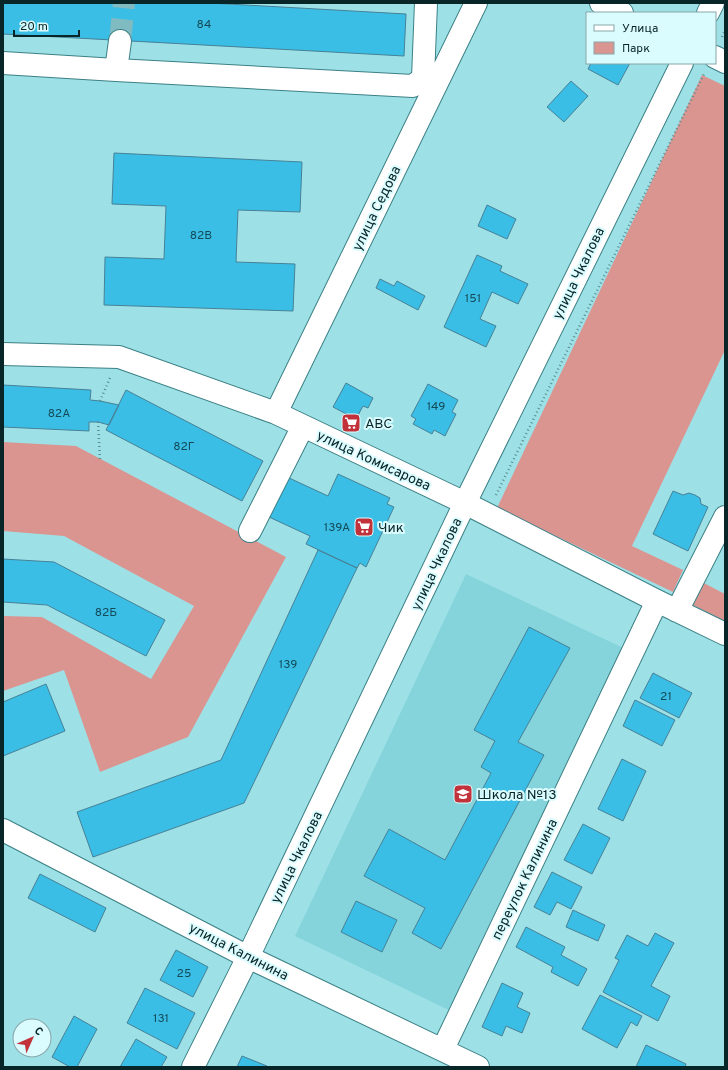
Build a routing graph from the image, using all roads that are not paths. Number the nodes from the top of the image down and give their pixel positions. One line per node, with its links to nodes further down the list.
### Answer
1 (426, 3): 10 (street)
2 (476, 3): 12 (street, улица Седова)
3 (601, 3): 5 (street)
4 (713, 3): 6 (street)
5 (620, 12)
6 (708, 12)
7 (120, 41): 10 (street)
8 (3, 63): 10 (street)
9 (682, 64): 14 (street, улица Чкалова)
10 (116, 70)
11 (3, 354): 12 (street, улица Комисарова)
12 (276, 413): 13 (street, улица Комисарова)
13 (303, 426): 14 (street, улица Комисарова); 16 (street)
14 (465, 503): 17 (street, улица Комисарова); 21 (street, улица Чкалова)
15 (725, 517): 18 (street)
16 (250, 531)
17 (657, 601): 18 (street, улица Комисарова); 22 (street, переулок Калинина)
18 (677, 611): 19 (street, улица Комисарова)
19 (725, 634)
20 (3, 830): 21 (street, улица Калинина)
21 (248, 957): 22 (street, улица Калинина); 23 (street, улица Чкалова)
22 (443, 1049): 24 (street, улица Калинина)
23 (193, 1067)
24 (478, 1067)

